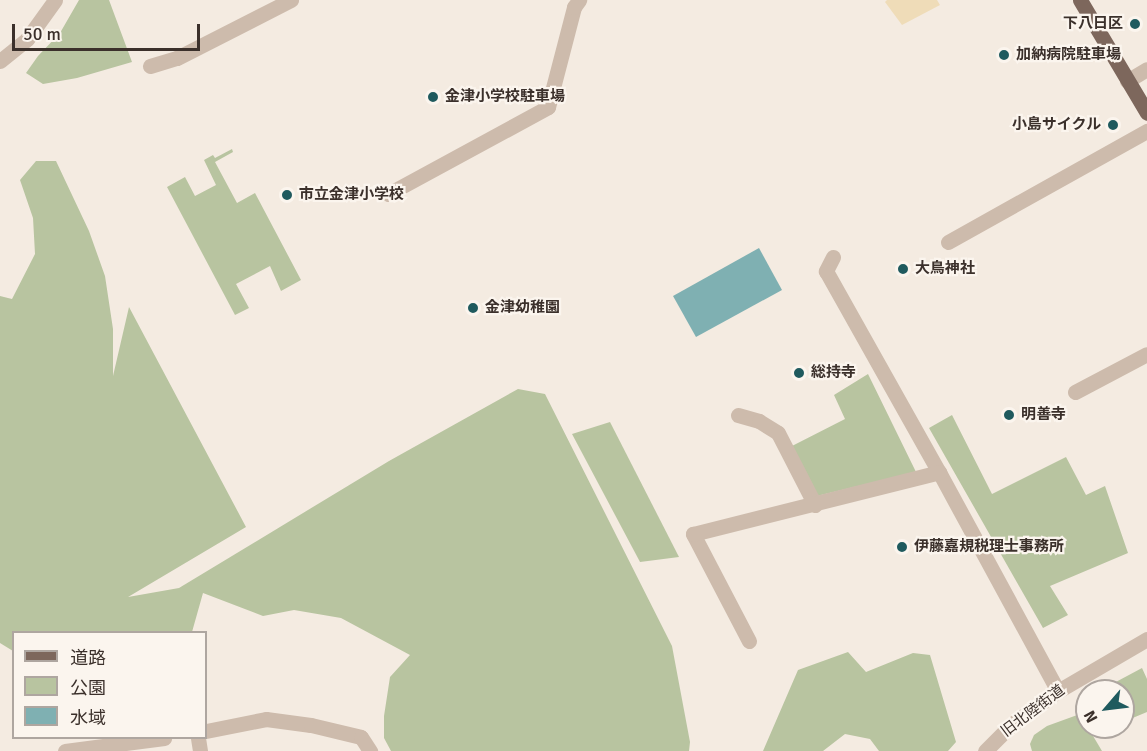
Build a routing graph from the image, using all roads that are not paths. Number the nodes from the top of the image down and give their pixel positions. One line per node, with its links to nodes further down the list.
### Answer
1 (55, 0): 5 (street)
2 (291, 0): 6 (street)
3 (579, 0): 11 (street)
4 (1080, 0): 8 (main road)
5 (0, 62)
6 (150, 66)
7 (1147, 69): 8 (street)
8 (1127, 81): 9 (main road)
9 (1147, 113)
10 (1147, 131): 12 (street)
11 (388, 194)
12 (948, 242)
13 (833, 257): 18 (street)
14 (1143, 356): 15 (street); 16 (street)
15 (1147, 373)
16 (1074, 392)
17 (738, 415): 19 (street)
18 (939, 472): 19 (street); 22 (street)
19 (815, 505): 21 (street)
20 (1147, 639): 22 (street, 旧北陸街道)
21 (749, 641)
22 (1058, 691): 27 (street, 旧北陸街道)
23 (207, 731): 26 (street)
24 (156, 739): 25 (street)
25 (65, 751)
26 (370, 751)
27 (985, 751)

